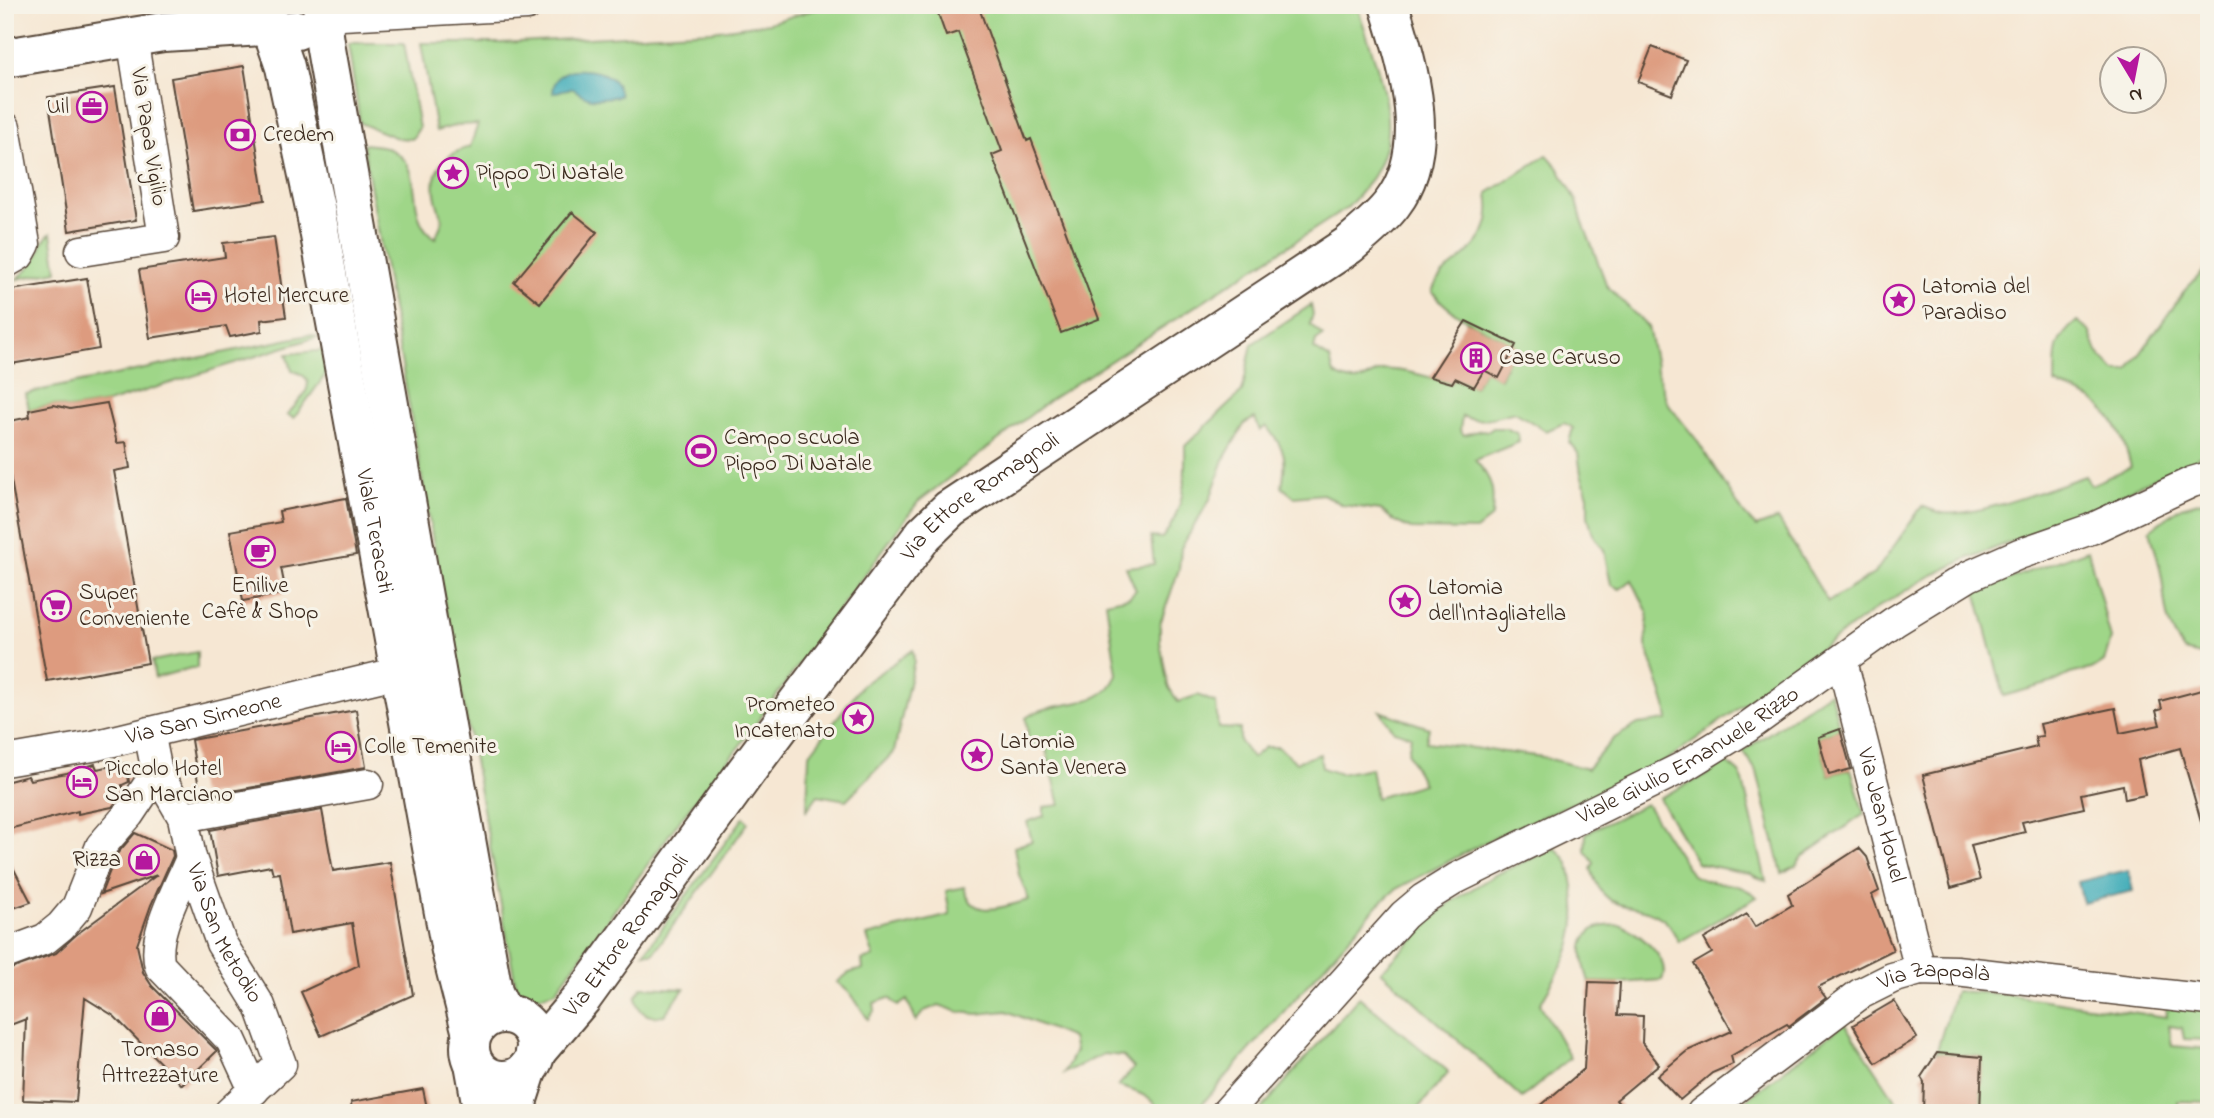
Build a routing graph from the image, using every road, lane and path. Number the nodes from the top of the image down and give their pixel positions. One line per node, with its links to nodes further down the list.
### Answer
1 (224, 5): 6 (main road)
2 (527, 5): 4 (street)
3 (1389, 5): 24 (main road, Via Ettore Romagnoli)
4 (395, 8): 5 (street)
5 (295, 17): 6 (main road); 13 (main road, Viale Teracati); 23 (main road, Viale Teracati)
6 (148, 35): 7 (main road); 9 (street, Via Papa Vigilio)
7 (7, 51)
8 (5, 127): 10 (street)
9 (81, 251)
10 (15, 253)
11 (2209, 477): 12 (street, Viale Giulio Emanuele Rizzo)
12 (1842, 661): 21 (street, Via Jean Houel); 30 (street, Viale Giulio Emanuele Rizzo)
13 (400, 672): 14 (street, Via San Simeone); 23 (main road, Viale Teracati)
14 (149, 732): 15 (street, Via San Simeone); 16 (street, Via San Metodio)
15 (5, 761)
16 (157, 772): 18 (street, Via San Metodio); 20 (street)
17 (368, 784): 18 (street)
18 (183, 817): 19 (street, Via San Metodio)
19 (191, 859): 25 (street, Via San Metodio); 25 (street)
20 (5, 954)
21 (1920, 970): 22 (street, Via Zappalà); 26 (street, Via Zappalà)
22 (2209, 1000)
23 (483, 1037): 24 (main road); 24 (main road); 28 (main road, Viale Teracati)
24 (532, 1060): 29 (main road)
25 (254, 1090): 27 (street, Via San Metodio)
26 (1721, 1107)
27 (229, 1113)
28 (483, 1113)
29 (517, 1113)
30 (1226, 1113)

